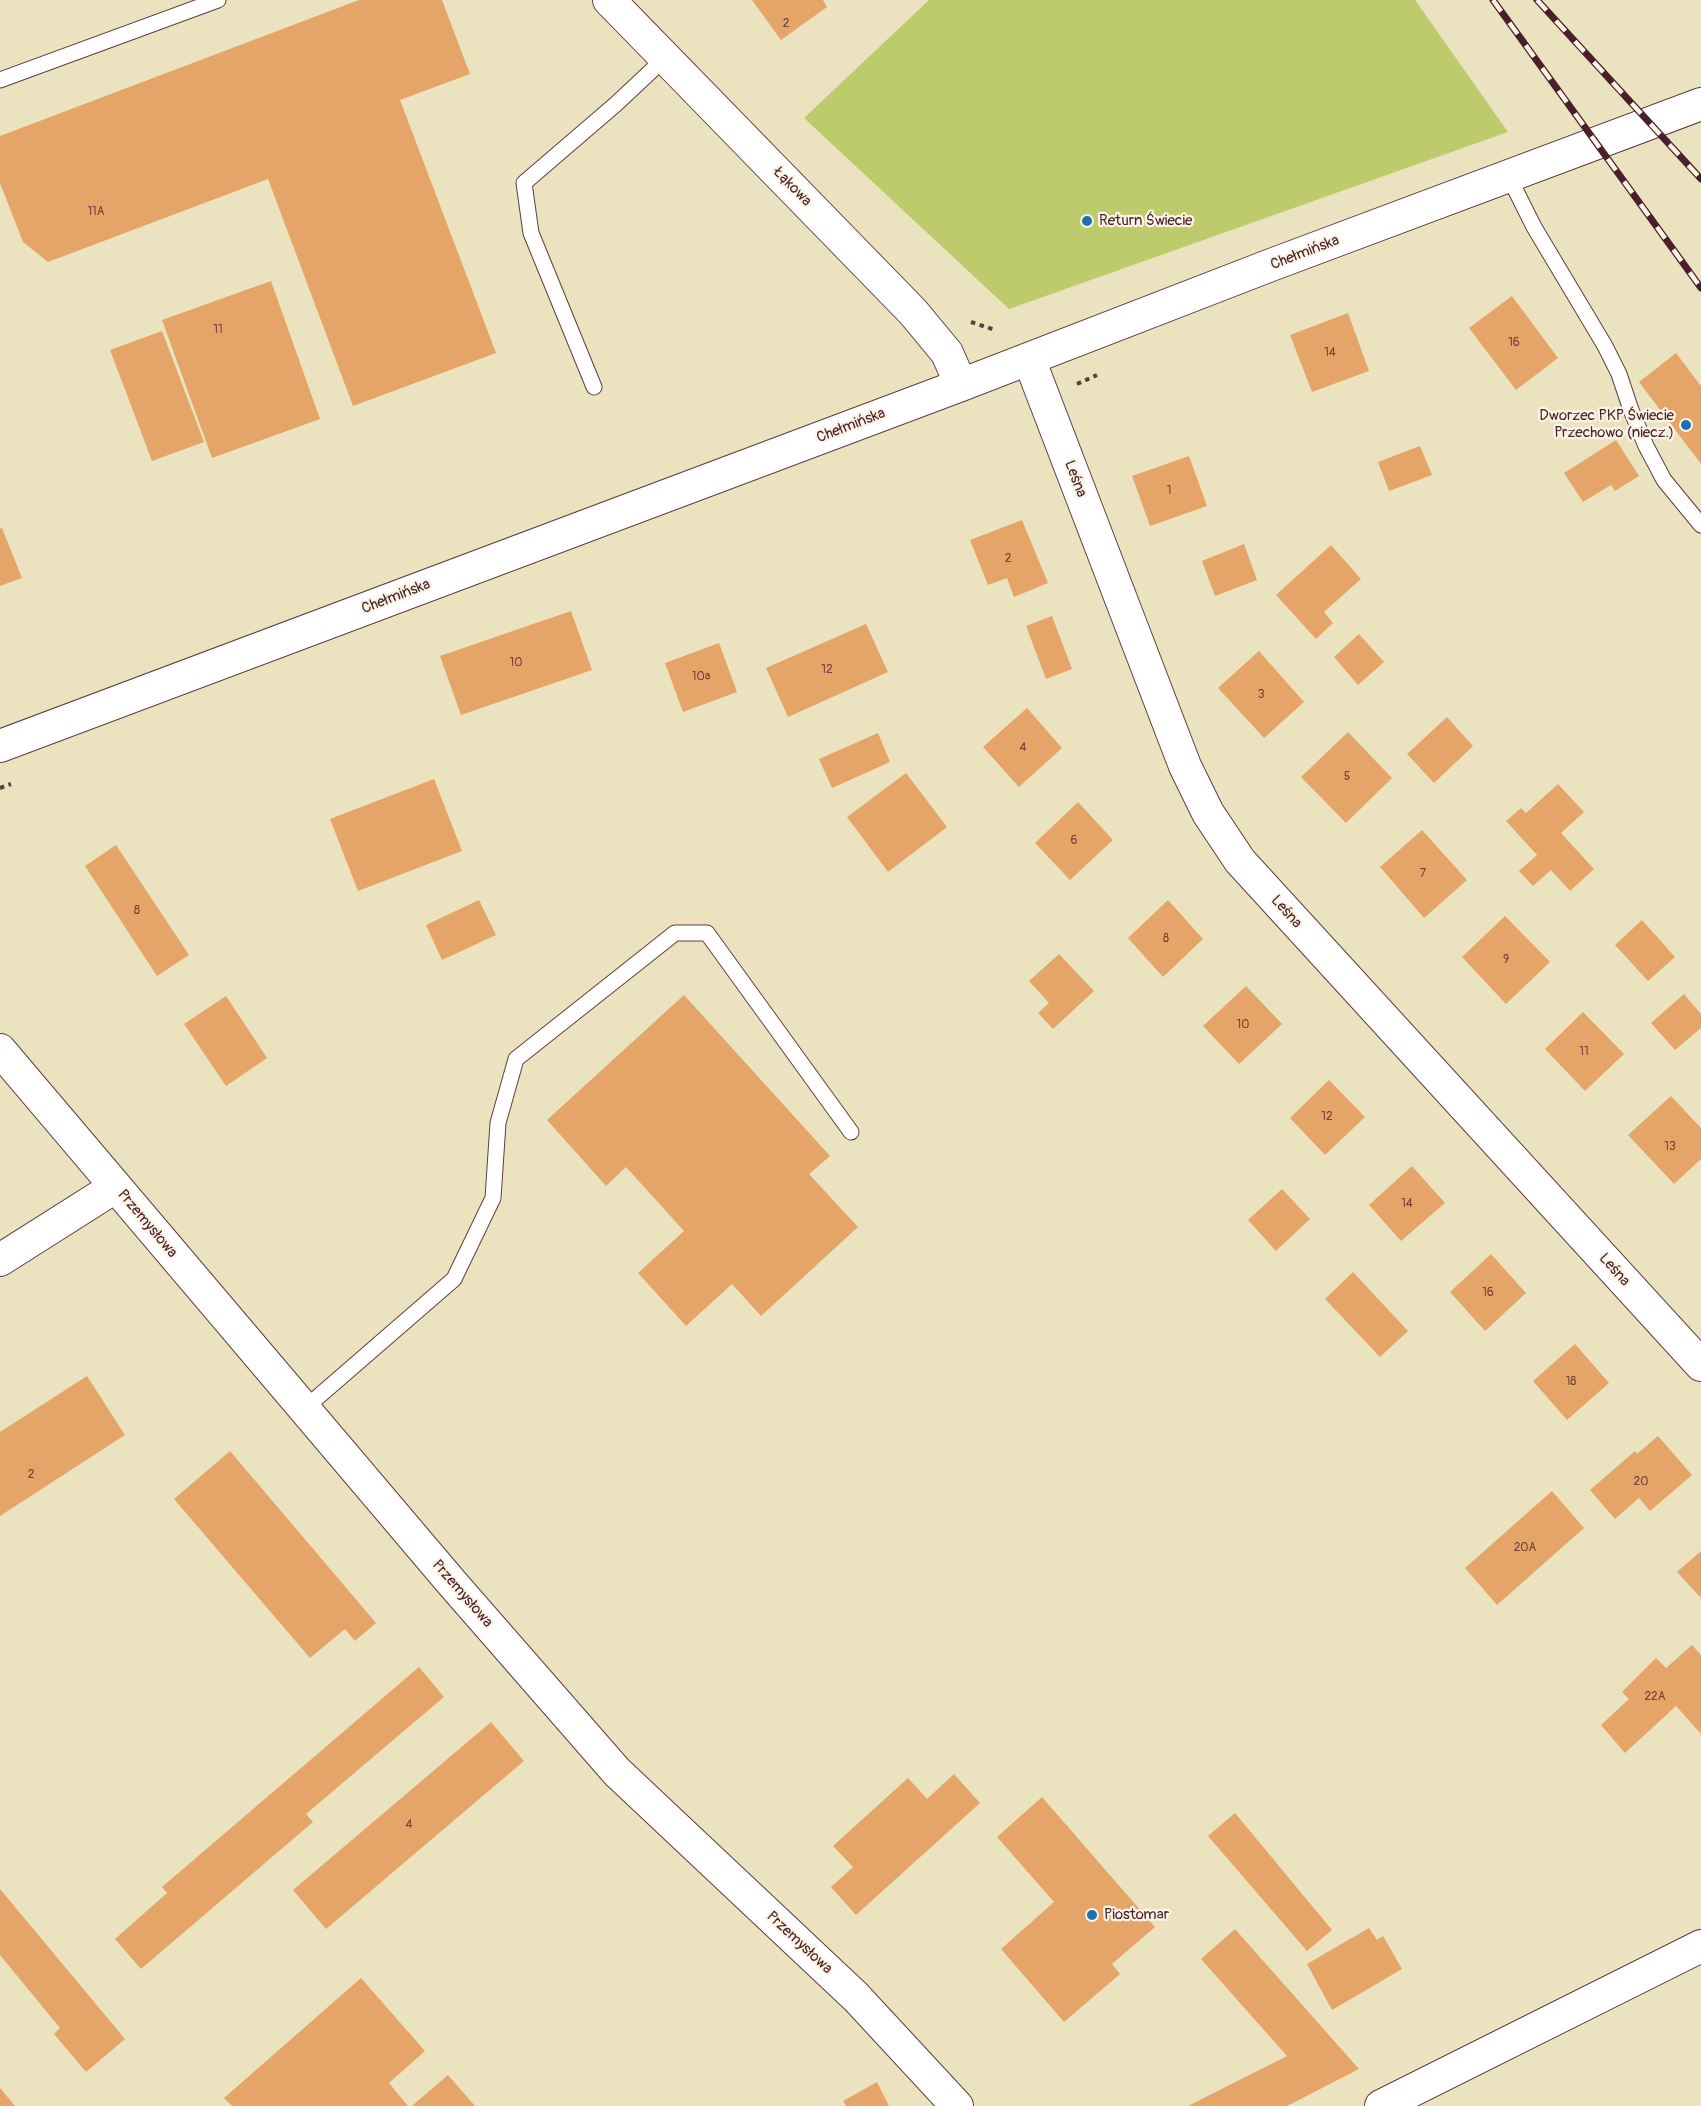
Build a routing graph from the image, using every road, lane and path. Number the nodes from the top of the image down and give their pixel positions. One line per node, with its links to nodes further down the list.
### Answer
1 (218, 0): 4 (lane)
2 (609, 0): 3 (street, Łąkowa)
3 (665, 57): 8 (street, Łąkowa); 9 (lane)
4 (0, 80)
5 (1701, 104): 6 (street, Chełmińska)
6 (1509, 177): 7 (street, Chełmińska); 10 (lane)
7 (1029, 359): 8 (street, Chełmińska); 16 (street, Leśna)
8 (961, 385): 11 (street, Chełmińska)
9 (594, 387)
10 (1701, 525)
11 (0, 746)
12 (0, 1050): 14 (street, Przemysłowa)
13 (851, 1132): 17 (lane)
14 (115, 1187): 15 (street); 17 (street, Przemysłowa)
15 (0, 1260)
16 (1701, 1365)
17 (304, 1409): 19 (street, Przemysłowa)
18 (1701, 1946): 20 (street)
19 (957, 2106)
20 (1381, 2106)

